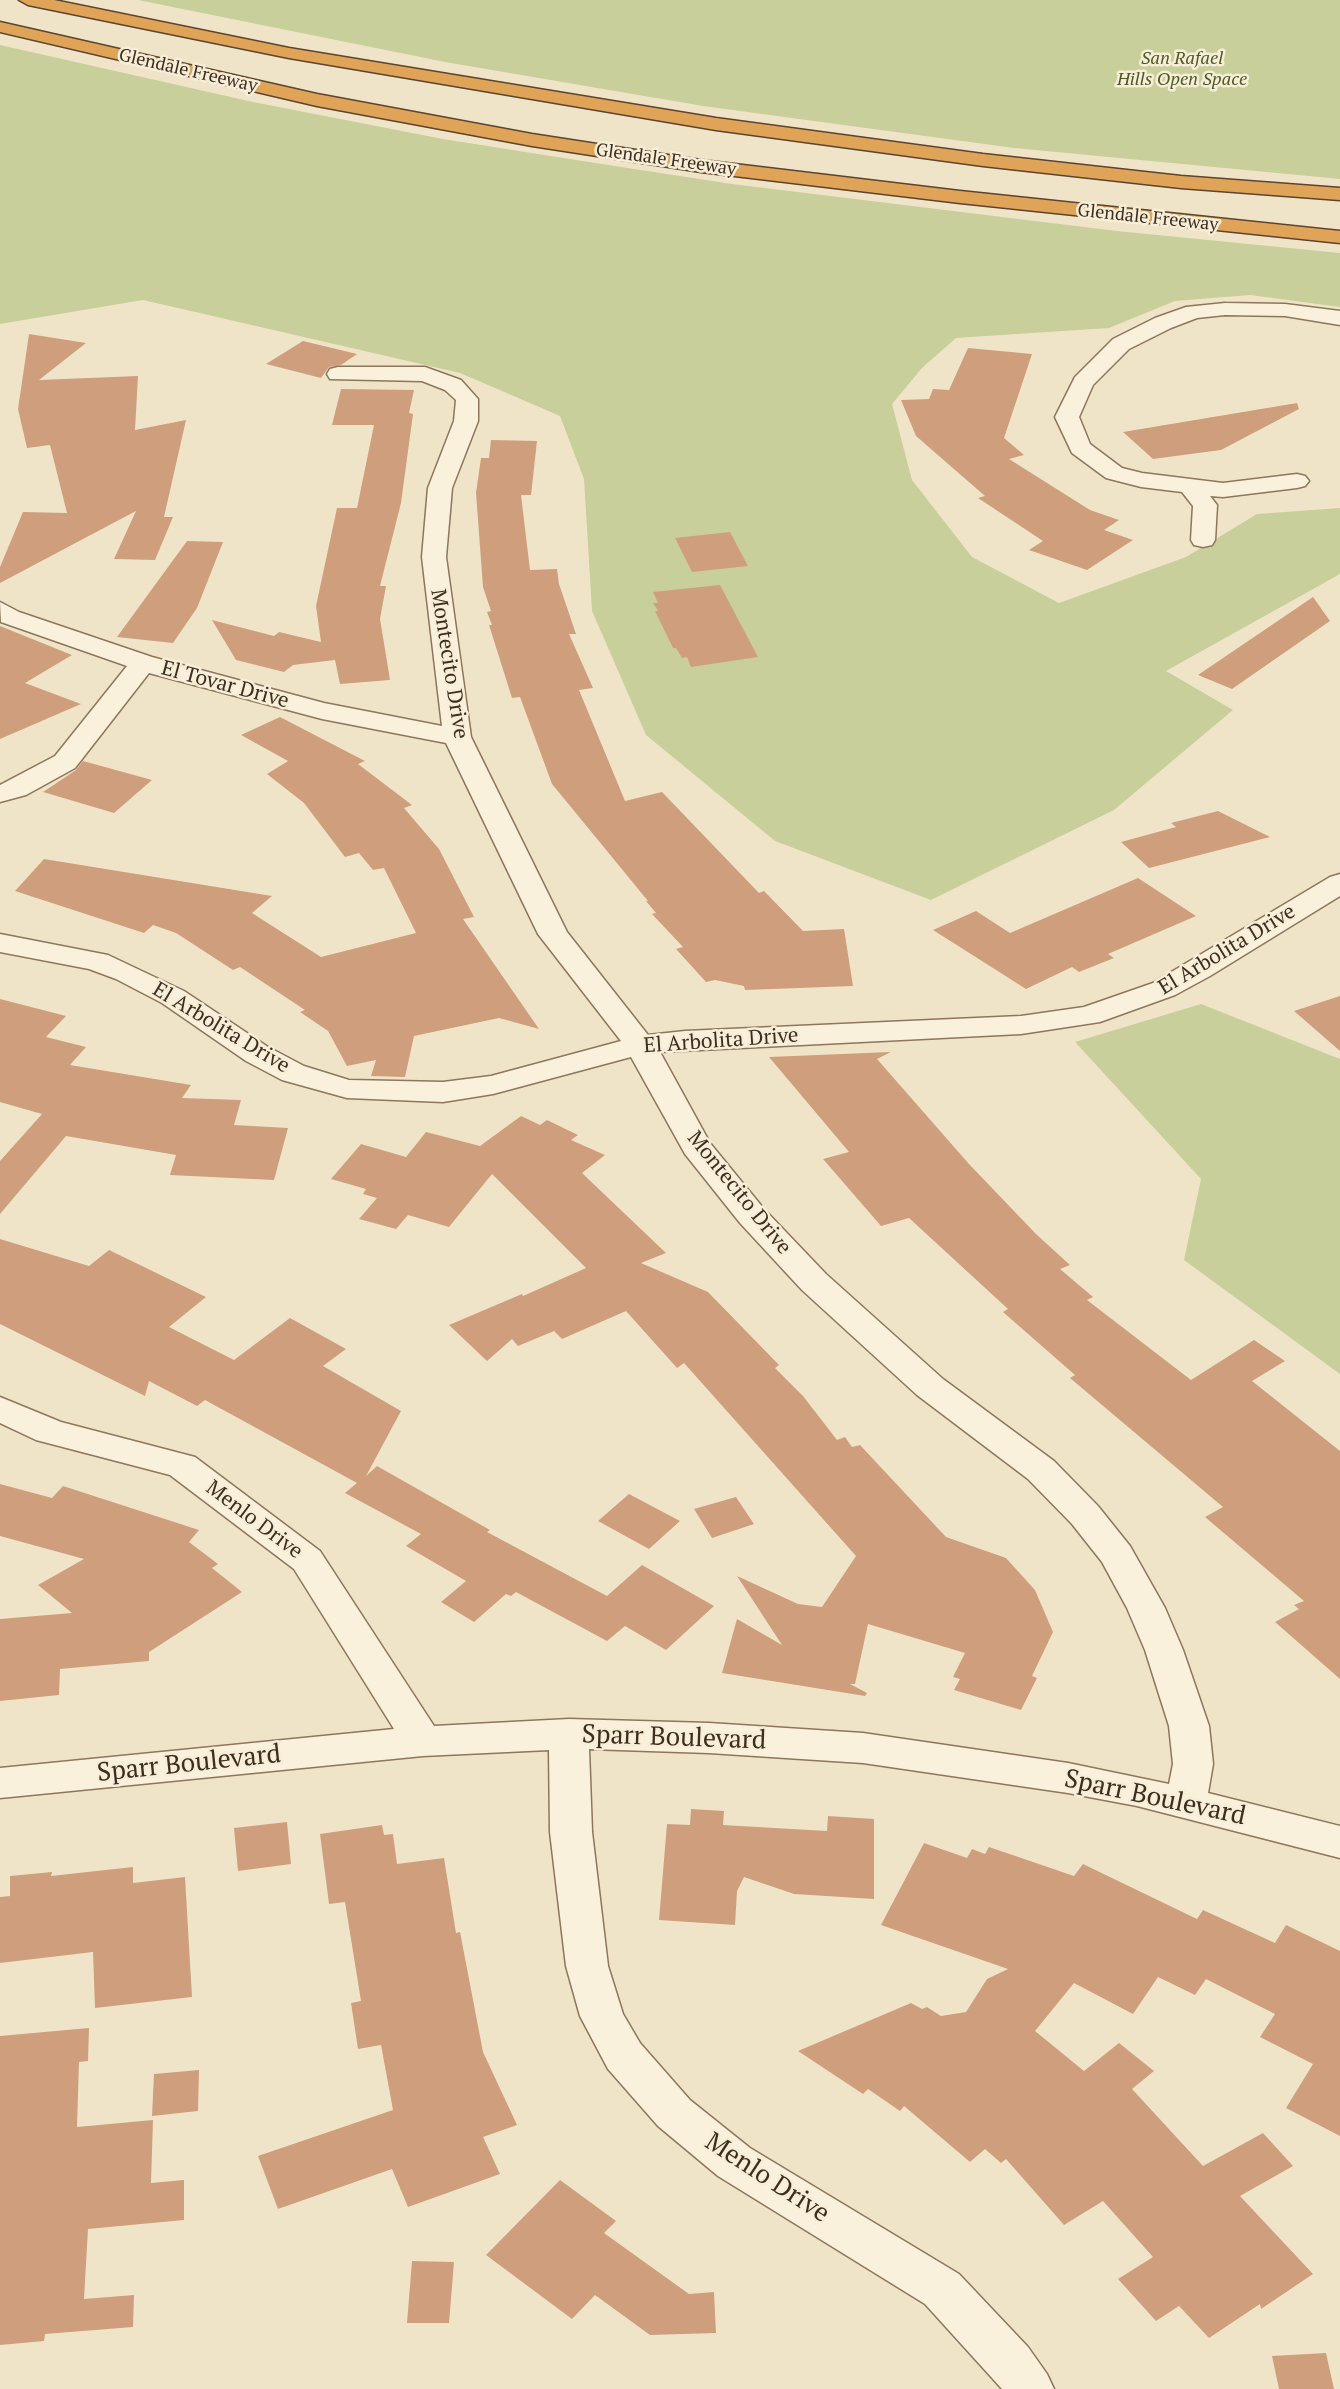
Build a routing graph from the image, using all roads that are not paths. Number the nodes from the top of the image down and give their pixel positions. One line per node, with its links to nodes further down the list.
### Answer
1 (28, 0): 3 (highway, Glendale Freeway)
2 (0, 27): 4 (highway, Glendale Freeway)
3 (1340, 194)
4 (1340, 237)
5 (1340, 318): 8 (street)
6 (338, 374): 12 (street, Montecito Drive)
7 (1298, 481): 8 (street)
8 (1192, 489): 9 (street)
9 (1203, 540)
10 (0, 610): 11 (street, El Tovar Drive)
11 (143, 663): 12 (street, El Tovar Drive); 13 (street)
12 (456, 737): 16 (street, Montecito Drive)
13 (0, 794)
14 (1340, 883): 16 (street, El Arbolita Drive)
15 (0, 943): 16 (street, El Arbolita Drive)
16 (640, 1045): 21 (street, Montecito Drive)
17 (0, 1409): 19 (street, Menlo Drive)
18 (569, 1734): 19 (street, Sparr Boulevard); 21 (street, Sparr Boulevard); 23 (street, Menlo Drive)
19 (423, 1741): 20 (street, Sparr Boulevard)
20 (0, 1783)
21 (1186, 1803): 22 (street, Sparr Boulevard)
22 (1340, 1842)
23 (1030, 2389)

